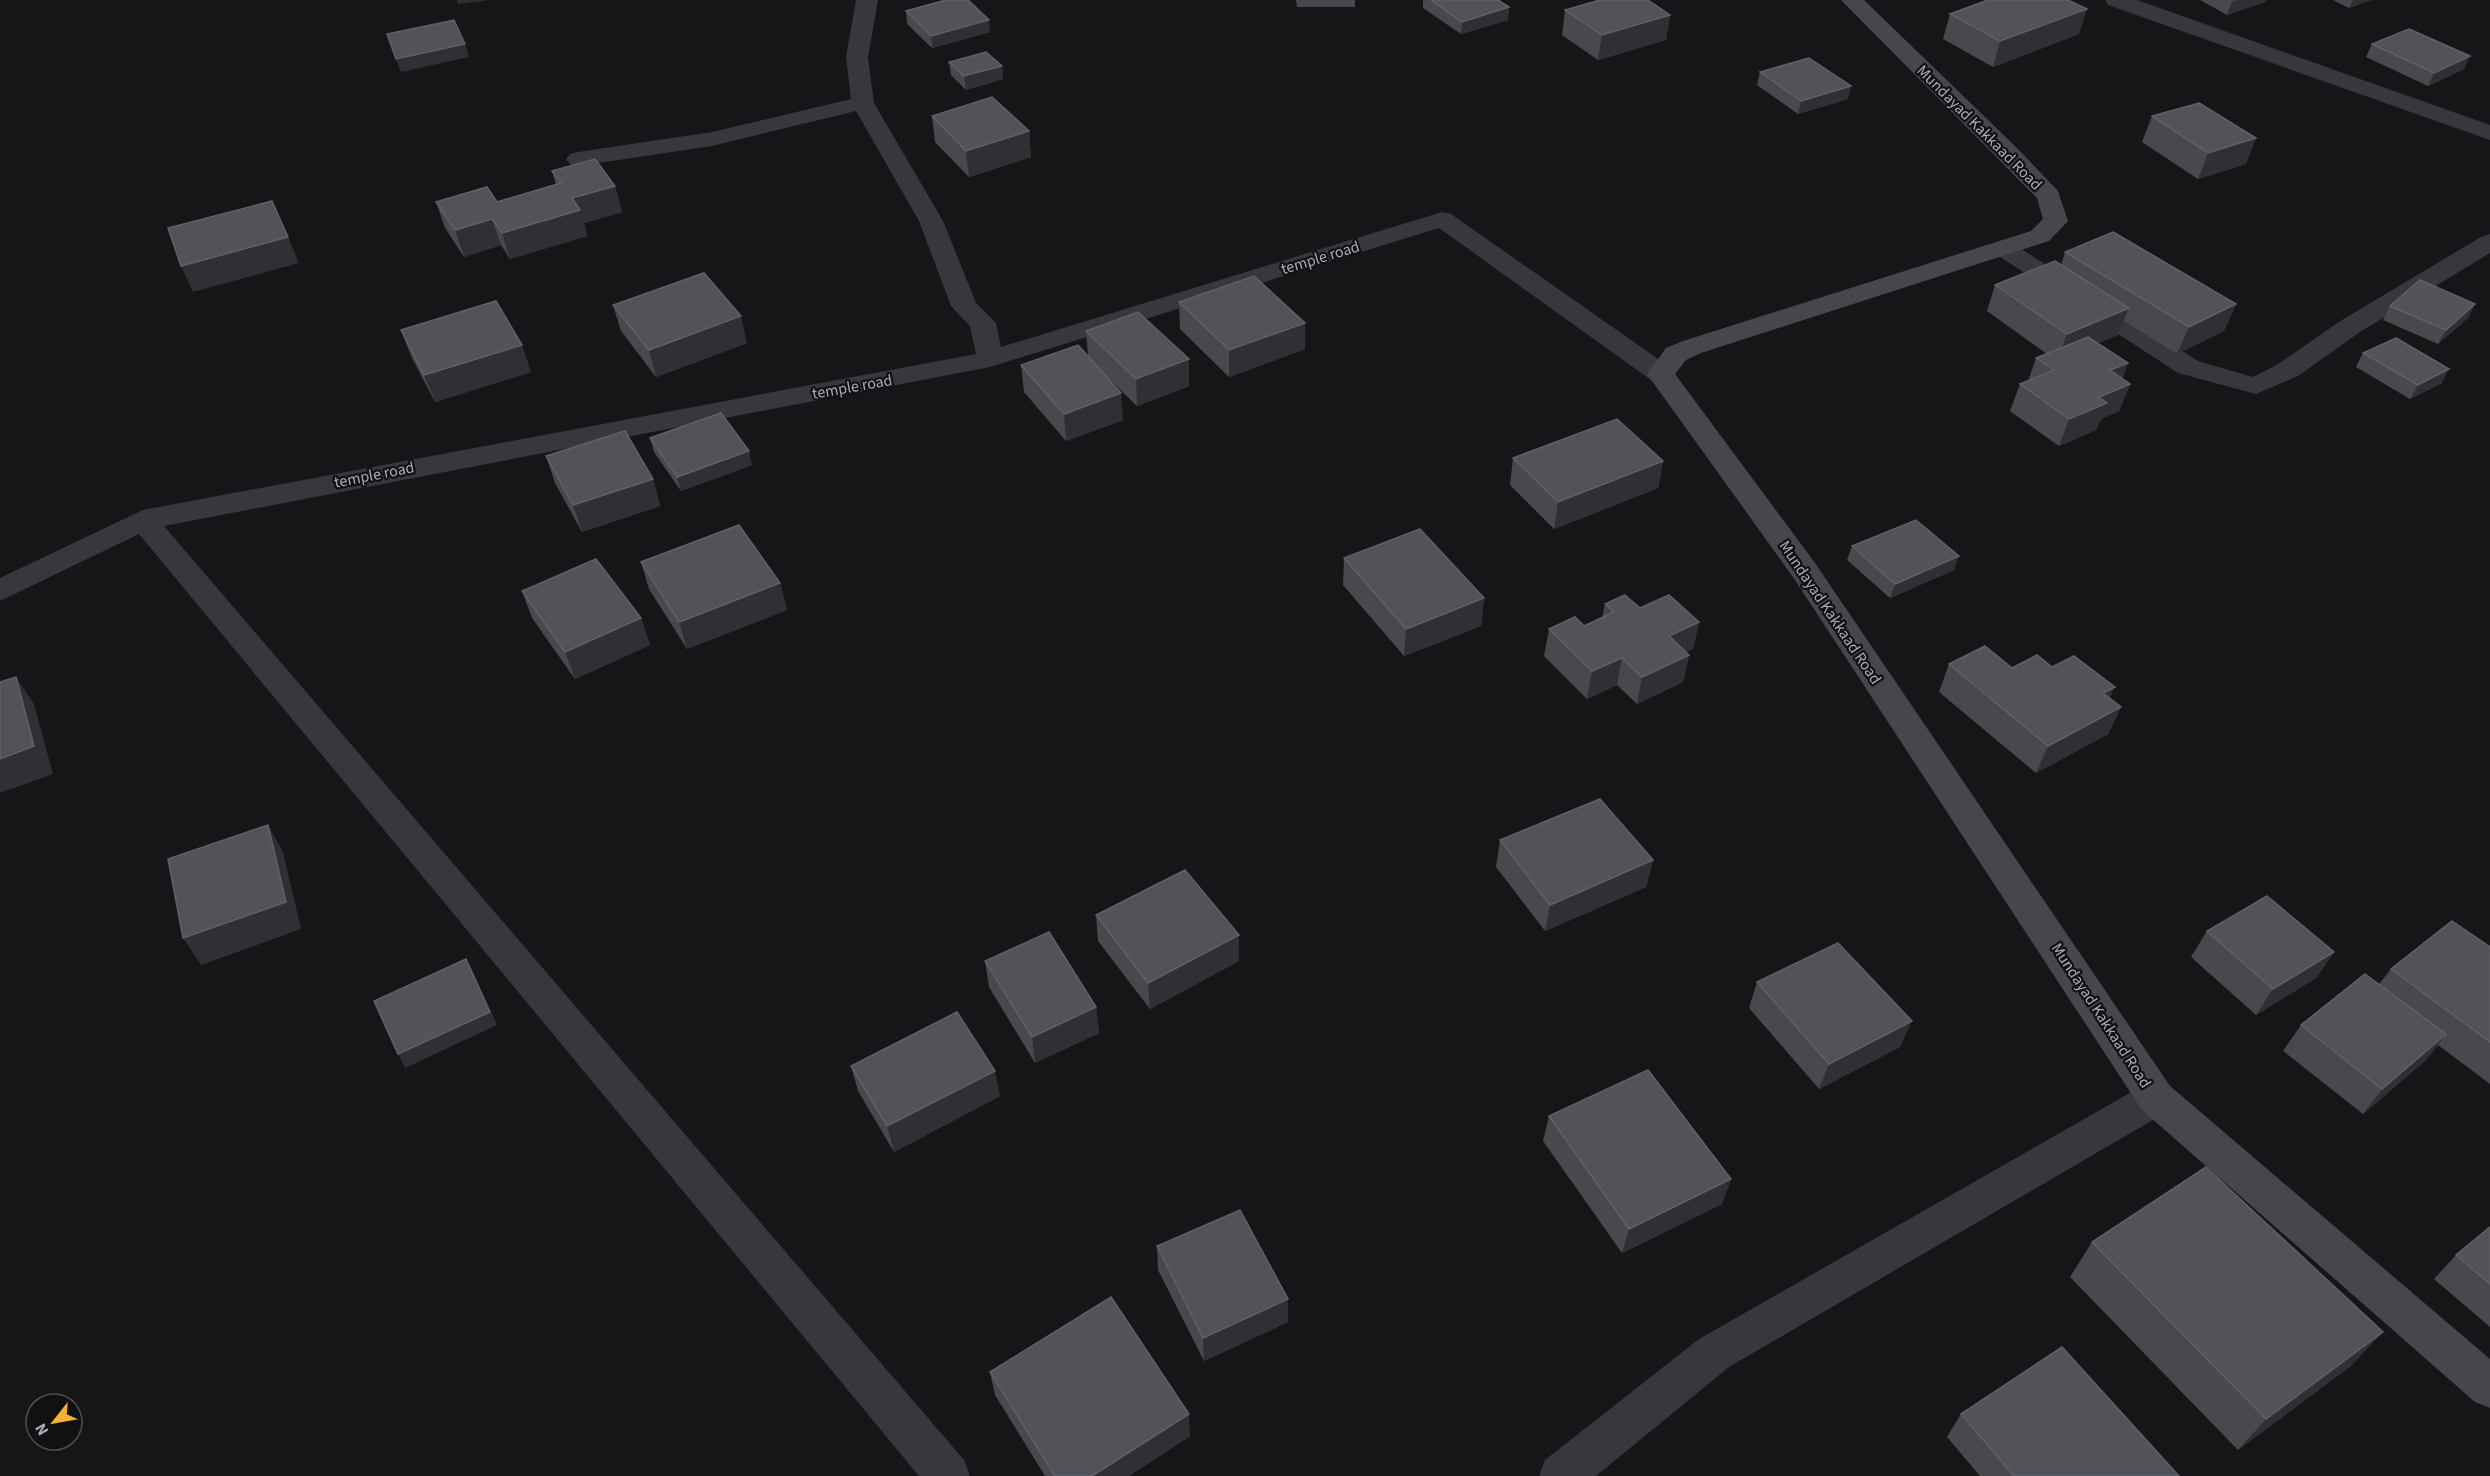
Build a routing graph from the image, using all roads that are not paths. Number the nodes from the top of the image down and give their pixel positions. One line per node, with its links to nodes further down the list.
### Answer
1 (867, 0): 4 (street)
2 (1852, 0): 8 (main road, Mundayad Kakkaad Road)
3 (2116, 0): 5 (street)
4 (863, 103): 6 (street); 9 (street)
5 (2490, 133)
6 (578, 159)
7 (2490, 242): 8 (street)
8 (2003, 248): 10 (main road, Mundayad Kakkaad Road)
9 (990, 359): 10 (street, temple road); 11 (street, temple road)
10 (1661, 374): 13 (main road, Mundayad Kakkaad Road)
11 (143, 520): 12 (street, temple road); 15 (street)
12 (0, 591)
13 (2156, 1098): 14 (main road, Mundayad Kakkaad Road); 16 (street)
14 (2490, 1387)
15 (948, 1476)
16 (1561, 1476)

